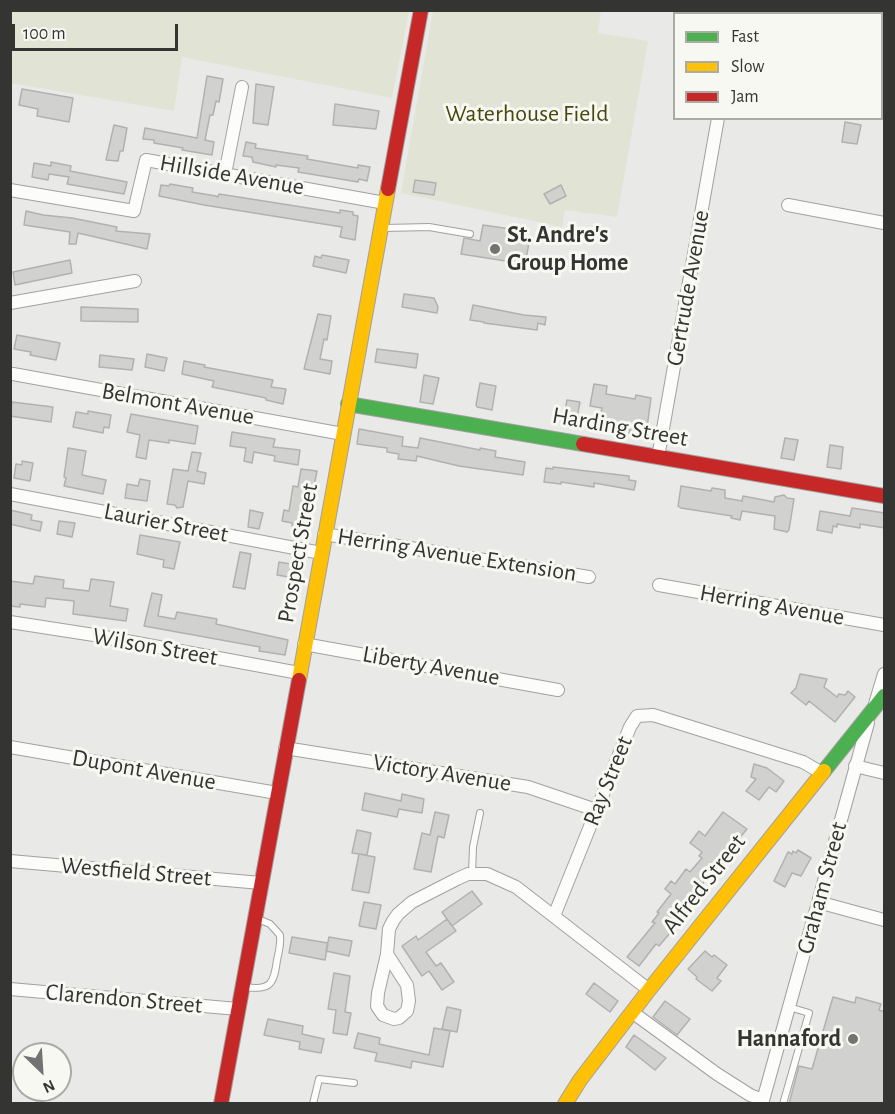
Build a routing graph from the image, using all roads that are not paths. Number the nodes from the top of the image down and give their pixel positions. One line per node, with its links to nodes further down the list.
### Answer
1 (421, 10): 6 (street, Prospect Street)
2 (242, 87): 4 (street)
3 (718, 120): 16 (street, Gertrude Avenue)
4 (225, 174): 5 (street, Hillside Avenue); 6 (street, Hillside Avenue)
5 (10, 190)
6 (385, 203): 9 (street, Prospect Street)
7 (788, 206): 8 (street)
8 (885, 223)
9 (381, 228): 10 (lane); 14 (street, Prospect Street)
10 (470, 234)
11 (135, 281): 12 (street)
12 (10, 303)
13 (13, 374): 15 (street, Belmont Avenue)
14 (348, 404): 15 (street, Prospect Street); 16 (street, Harding Street)
15 (343, 434): 19 (street, Prospect Street)
16 (658, 457): 18 (street, Harding Street)
17 (10, 494): 20 (street, Laurier Street)
18 (885, 496)
19 (324, 534): 20 (street, Prospect Street); 21 (street, Herring Avenue Extension)
20 (321, 553): 25 (street, Prospect Street)
21 (589, 577)
22 (659, 585): 24 (street, Herring Avenue)
23 (10, 622): 26 (street, Wilson Street)
24 (885, 625)
25 (304, 644): 26 (street, Prospect Street); 28 (street, Liberty Avenue)
26 (299, 673): 32 (street, Prospect Street)
27 (885, 674): 30 (street, Graham Street)
28 (558, 690)
29 (885, 696): 30 (street, Alfred Street)
30 (872, 711): 33 (street, Graham Street); 34 (street, Alfred Street)
31 (10, 747): 36 (street, Dupont Avenue)
32 (285, 748): 36 (street, Prospect Street); 37 (street, Victory Avenue)
33 (855, 766): 35 (street); 42 (street, Graham Street)
34 (822, 773): 37 (street, Ray Street); 49 (street, Alfred Street)
35 (885, 773)
36 (277, 793): 41 (street, Prospect Street)
37 (596, 810): 43 (street, Ray Street)
38 (480, 813): 40 (lane)
39 (10, 861): 41 (street, Westfield Street)
40 (472, 873): 43 (street); 46 (street)
41 (261, 883): 44 (street, Prospect Street)
42 (818, 902): 45 (street); 50 (street, Graham Street)
43 (554, 916): 49 (street)
44 (254, 919): 47 (street, Prospect Street); 47 (lane)
45 (885, 920)
46 (387, 954): 46 (street)
47 (242, 986): 51 (street, Prospect Street)
48 (10, 989): 51 (street, Clarendon Street)
49 (649, 990): 52 (street, Alfred Street)
50 (789, 1007): 54 (street, Graham Street); 58 (lane)
51 (238, 1009): 55 (street, Prospect Street)
52 (632, 1012): 54 (street); 57 (street, Alfred Street)
53 (354, 1083): 56 (lane)
54 (762, 1102)
55 (221, 1104)
56 (313, 1104)
57 (565, 1104)
58 (783, 1104)

